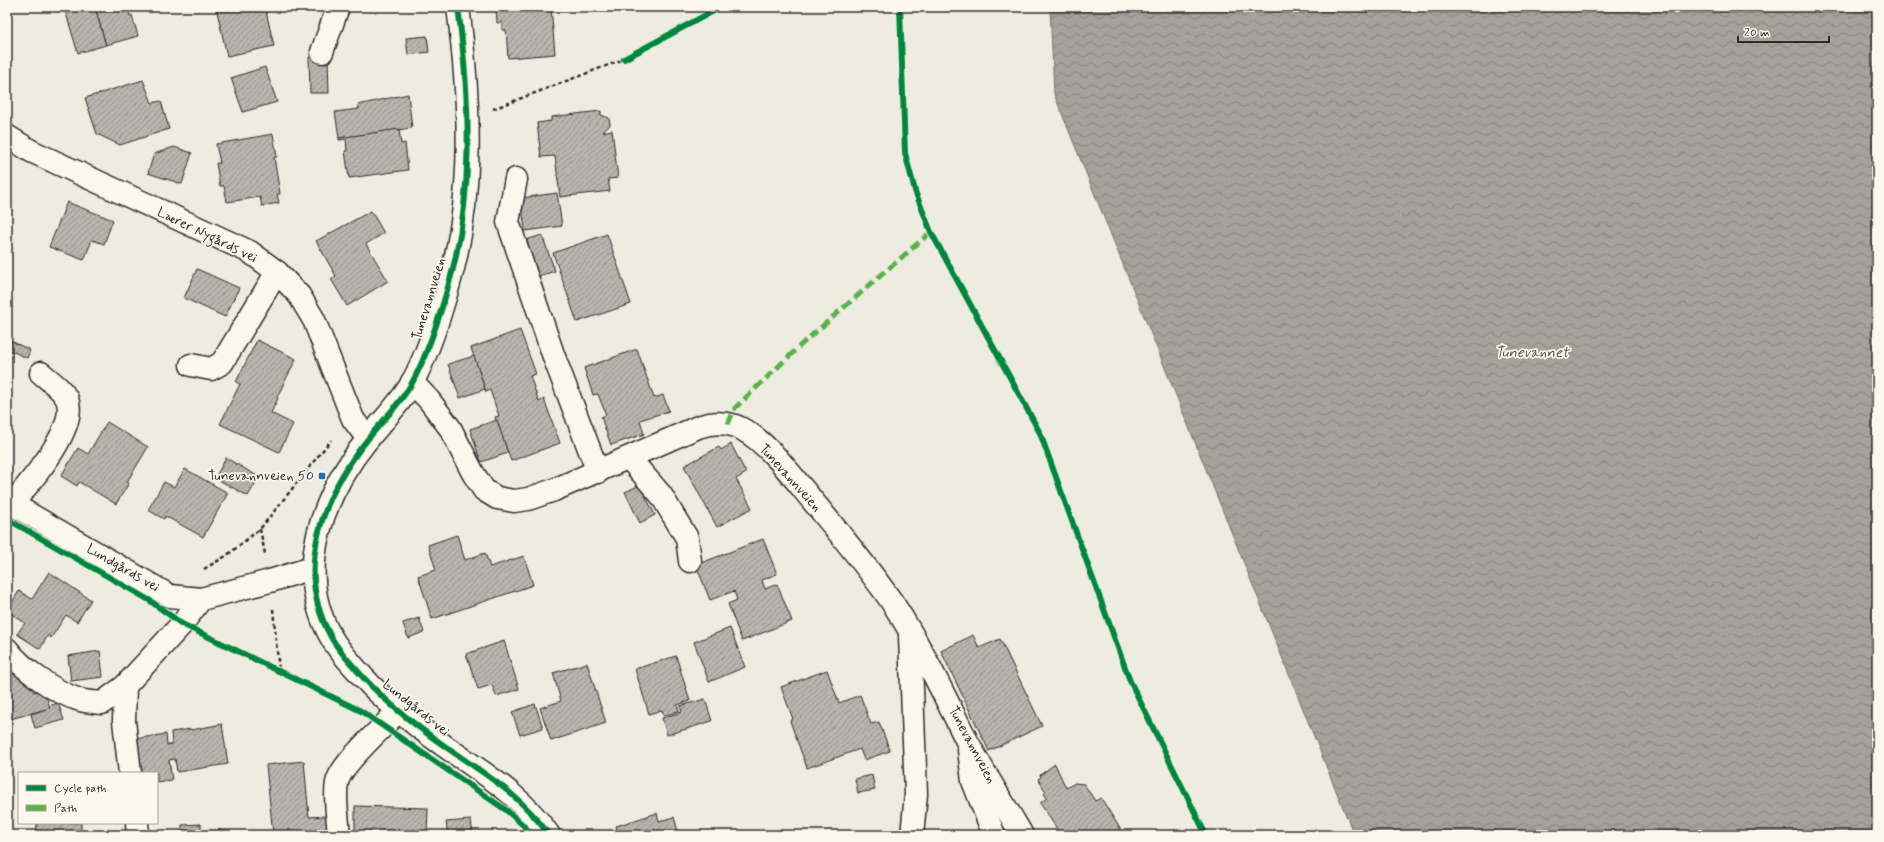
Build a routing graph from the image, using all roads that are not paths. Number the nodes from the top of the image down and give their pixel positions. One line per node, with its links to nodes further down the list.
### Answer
1 (338, 7): 3 (street)
2 (458, 7): 9 (street, Tunevannveien)
3 (322, 52)
4 (7, 136): 6 (street, Lærer Nygårds vei)
5 (516, 179): 12 (street)
6 (277, 272): 7 (street); 10 (street, Lærer Nygårds vei)
7 (191, 365)
8 (41, 373): 13 (street)
9 (412, 382): 10 (street, Tunevannveien); 12 (street, Tunevannveien)
10 (368, 439): 15 (street, Tunevannveien)
11 (629, 458): 12 (street, Tunevannveien); 14 (street); 17 (street, Tunevannveien)
12 (598, 472)
13 (9, 502): 16 (street, Lundgårds vei)
14 (690, 561)
15 (312, 568): 16 (street, Lundgårds vei); 20 (street, Lundgårds vei)
16 (201, 599): 19 (street)
17 (910, 630): 21 (street, Tunevannveien); 27 (street)
18 (7, 649): 19 (street)
19 (125, 686): 22 (street)
20 (398, 711): 25 (street, Lundgårds vei); 26 (street, Lundgårds vei)
21 (968, 741): 28 (street); 29 (street, Tunevannveien)
22 (130, 772)
23 (137, 824): 24 (street)
24 (138, 835)
25 (339, 835)
26 (549, 835)
27 (912, 835)
28 (994, 835)
29 (1022, 835)

